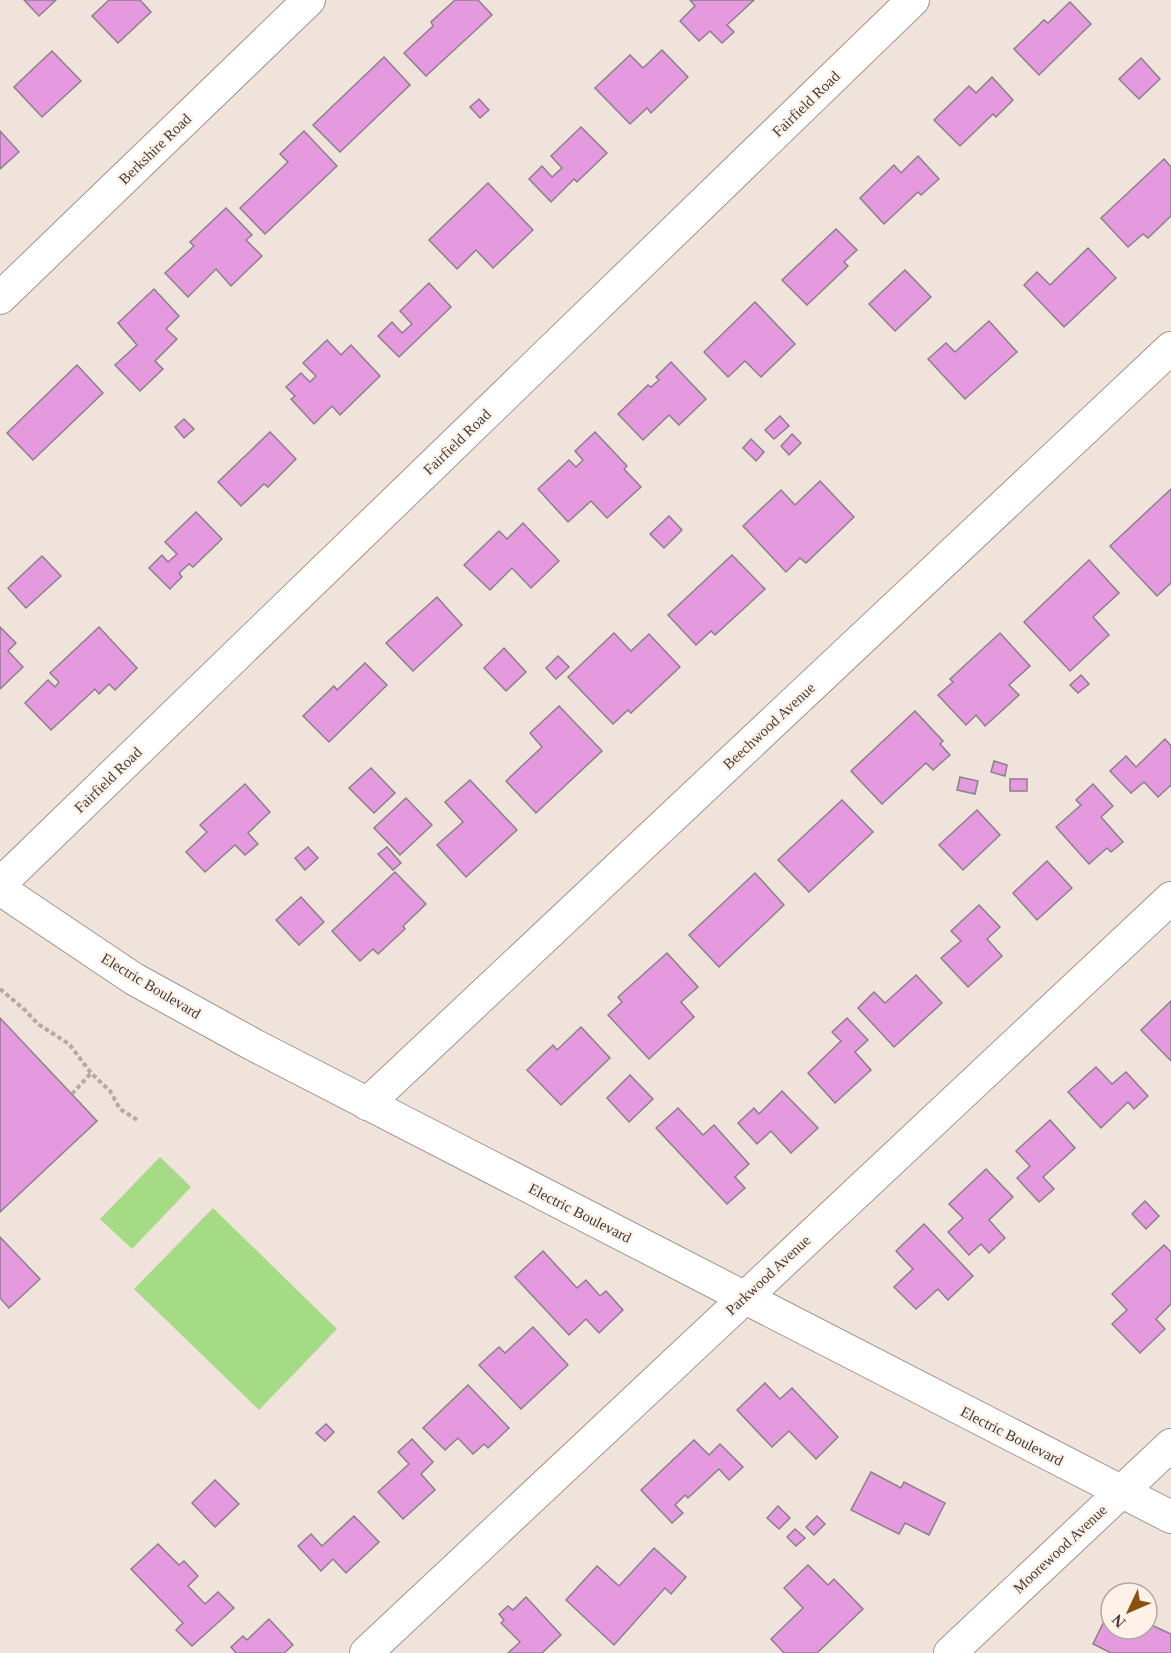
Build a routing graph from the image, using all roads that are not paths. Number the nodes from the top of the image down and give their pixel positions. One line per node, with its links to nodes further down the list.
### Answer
1 (309, 0): 3 (street, Berkshire Road)
2 (913, 0): 5 (street, Fairfield Road)
3 (0, 298)
4 (1171, 348): 8 (street, Beechwood Avenue)
5 (0, 884)
6 (0, 890): 8 (street, Electric Boulevard)
7 (1171, 898): 9 (street, Parkwood Avenue)
8 (367, 1104): 9 (street, Electric Boulevard)
9 (745, 1297): 11 (street, Electric Boulevard); 13 (street, Parkwood Avenue)
10 (1171, 1445): 11 (street, Moorewood Avenue)
11 (1120, 1492): 12 (street, Electric Boulevard); 14 (street, Moorewood Avenue)
12 (1171, 1517)
13 (366, 1653)
14 (950, 1653)

